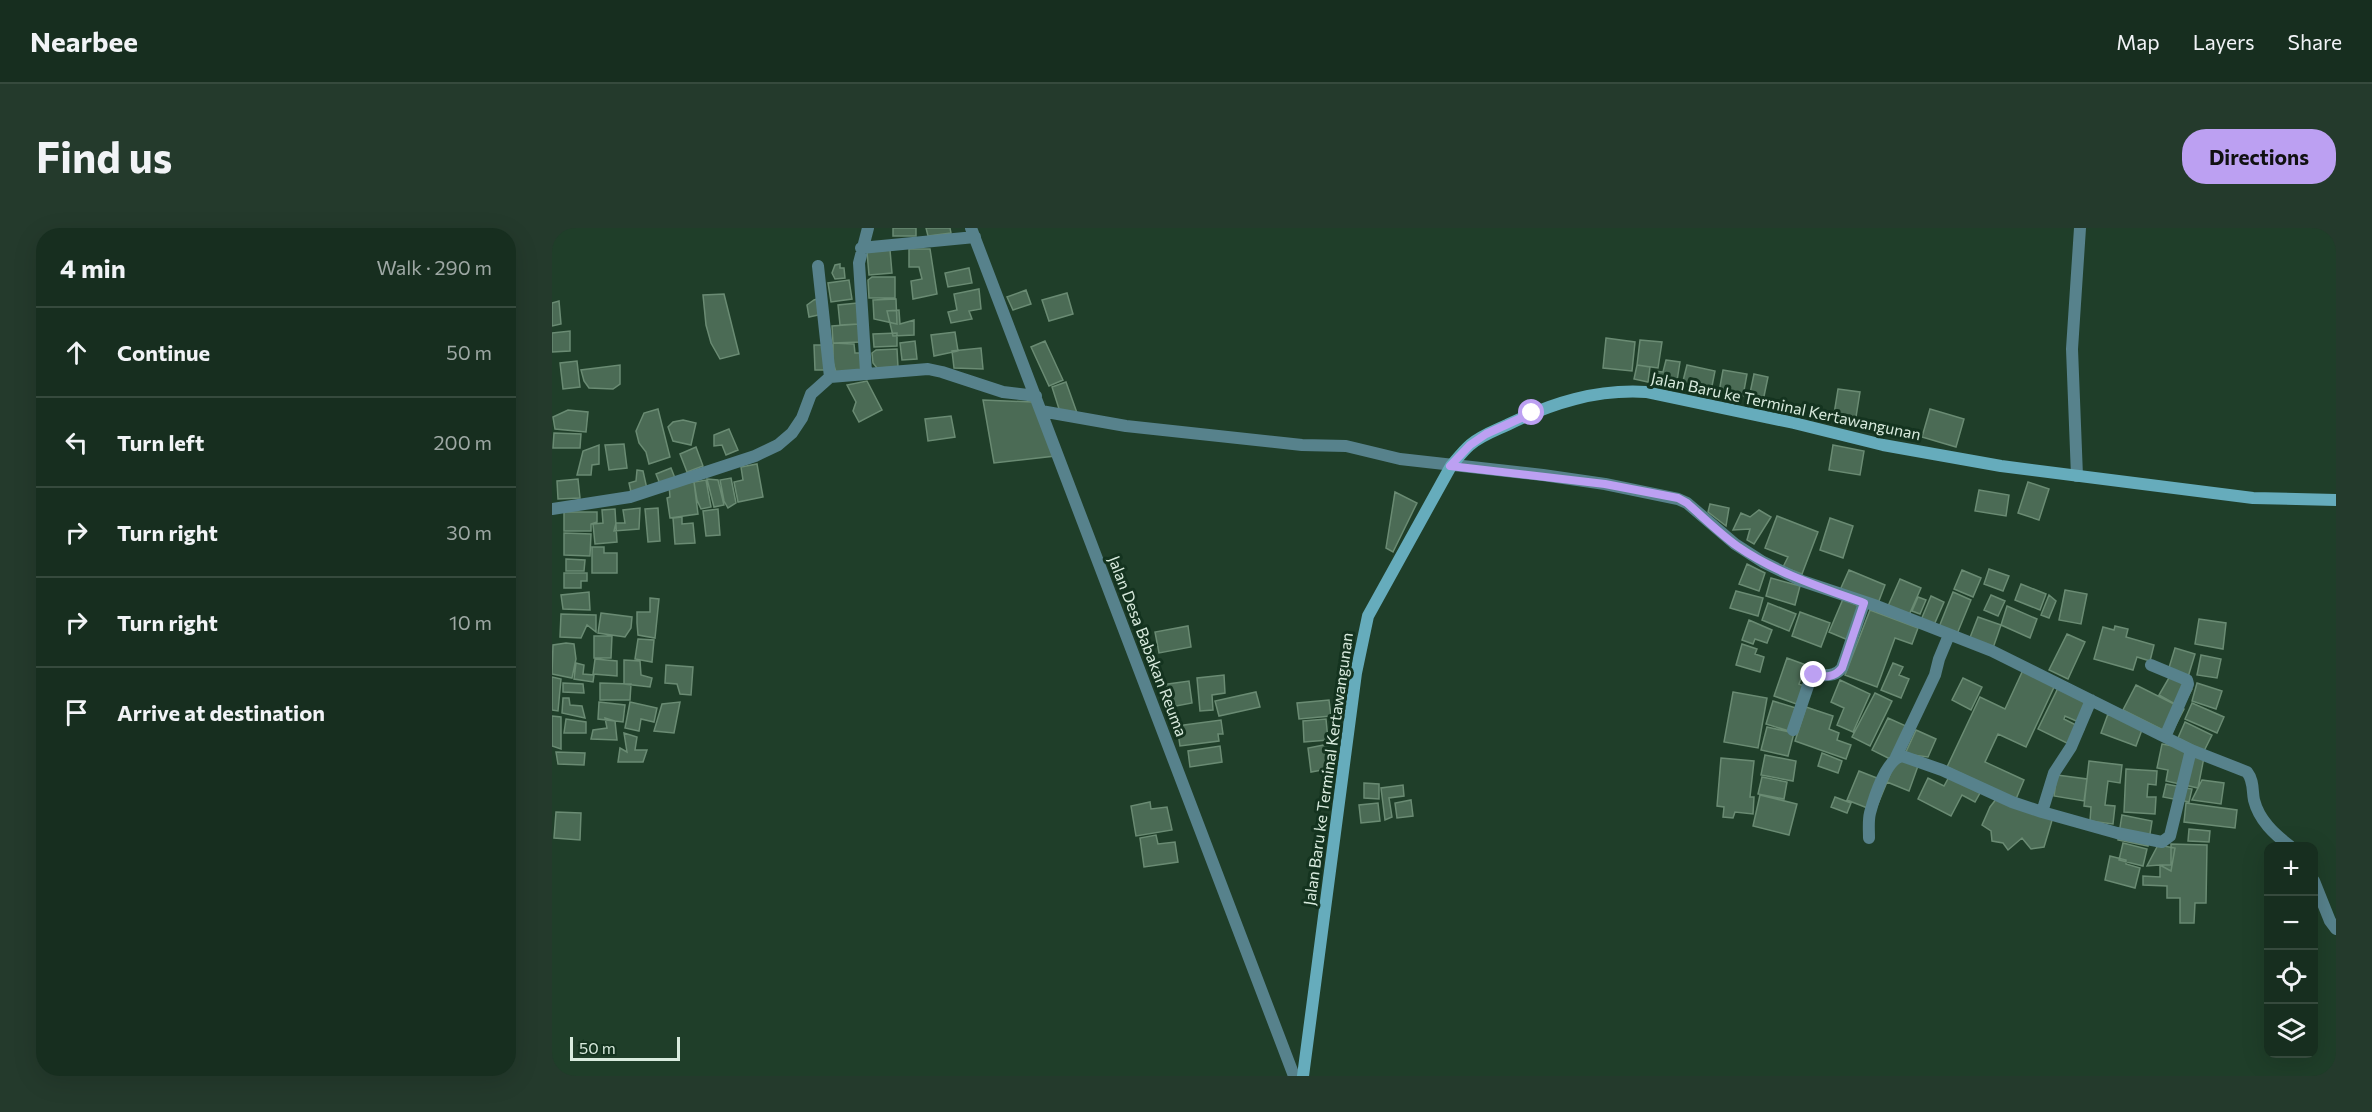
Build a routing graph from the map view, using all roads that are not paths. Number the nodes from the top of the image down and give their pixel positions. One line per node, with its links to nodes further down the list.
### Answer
1 (868, 228): 4 (street)
2 (2080, 228): 11 (street)
3 (973, 233): 4 (street); 8 (street, Jalan Desa Babakan Reuma)
4 (861, 248): 6 (street)
5 (818, 266): 7 (street)
6 (867, 372): 7 (street); 8 (street)
7 (830, 377): 13 (street)
8 (1036, 396): 9 (street, Jalan Desa Babakan Reuma)
9 (1041, 411): 10 (street); 27 (street, Jalan Desa Babakan Reuma)
10 (1450, 466): 11 (main road, Jalan Baru ke Terminal Kertawangunan); 14 (street); 28 (main road, Jalan Baru ke Terminal Kertawangunan)
11 (2077, 476): 12 (main road, Jalan Baru ke Terminal Kertawangunan)
12 (2335, 500)
13 (552, 508)
14 (1864, 603): 15 (street); 18 (street)
15 (1950, 635): 17 (street); 21 (street)
16 (2151, 664): 19 (street)
17 (2091, 700): 19 (street); 22 (street)
18 (1793, 730)
19 (2164, 737): 20 (street)
20 (2191, 750): 22 (street); 24 (street)
21 (1896, 757): 22 (street); 23 (street)
22 (2042, 812)
23 (1869, 838)
24 (2285, 842)
25 (2318, 893): 26 (street)
26 (2336, 929)
27 (1294, 1076)
28 (1303, 1076)

